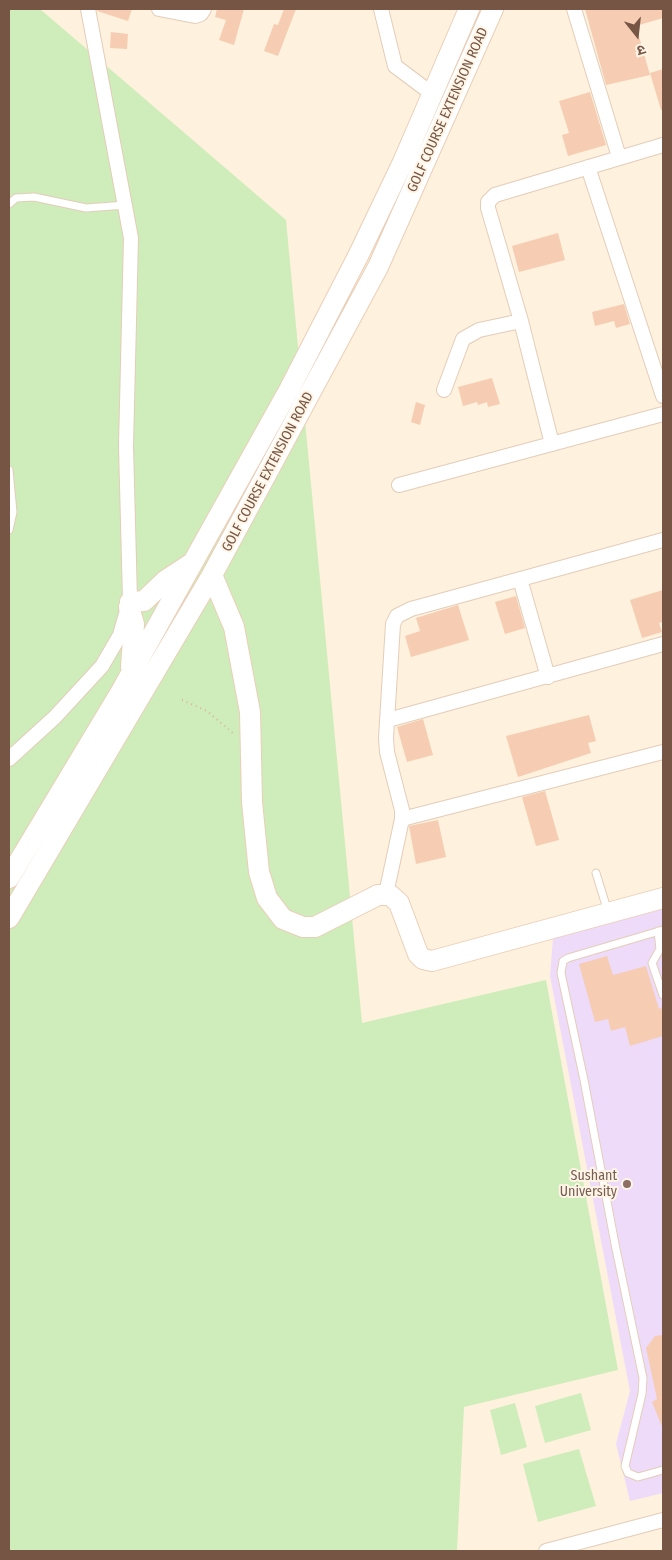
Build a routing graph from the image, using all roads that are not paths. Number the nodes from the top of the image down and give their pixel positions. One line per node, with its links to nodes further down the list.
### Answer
1 (88, 9): 13 (street)
2 (159, 9): 3 (street)
3 (204, 9)
4 (381, 9): 8 (street)
5 (469, 9): 8 (main road, GOLF COURSE EXTENSION ROAD)
6 (493, 9): 19 (main road, GOLF COURSE EXTENSION ROAD)
7 (574, 9): 10 (street)
8 (431, 93): 18 (main road, GOLF COURSE EXTENSION ROAD)
9 (663, 145): 10 (street)
10 (619, 158): 11 (street)
11 (588, 166): 14 (street); 16 (street)
12 (9, 204): 13 (lane)
13 (126, 205): 28 (street)
14 (521, 321): 15 (street); 20 (street)
15 (444, 390)
16 (663, 396)
17 (663, 414): 20 (street)
18 (276, 415): 19 (main road); 25 (main road, GOLF COURSE EXTENSION ROAD)
19 (294, 425): 26 (main road, GOLF COURSE EXTENSION ROAD)
20 (552, 444): 22 (street)
21 (9, 470): 23 (lane)
22 (399, 485)
23 (9, 530)
24 (663, 540): 27 (street)
25 (195, 561): 28 (main road); 30 (main road, GOLF COURSE EXTENSION ROAD)
26 (212, 575): 34 (main road, GOLF COURSE EXTENSION ROAD); 40 (main road)
27 (520, 579): 31 (street); 32 (street)
28 (130, 604): 30 (main road); 36 (street)
29 (663, 644): 31 (street)
30 (130, 676): 33 (main road, GOLF COURSE EXTENSION ROAD)
31 (548, 676): 32 (street)
32 (388, 720): 37 (street)
33 (98, 730): 34 (main road); 39 (main road, GOLF COURSE EXTENSION ROAD)
34 (116, 740): 43 (main road, GOLF COURSE EXTENSION ROAD)
35 (663, 752): 37 (street)
36 (9, 759)
37 (402, 819): 40 (street)
38 (596, 873): 42 (lane)
39 (9, 878)
40 (386, 894): 42 (main road)
41 (663, 898): 42 (main road)
42 (608, 913)
43 (9, 918)
44 (660, 931): 45 (lane); 46 (lane)
45 (663, 995)
46 (663, 1470)
47 (663, 1520): 48 (street)
48 (546, 1551)

